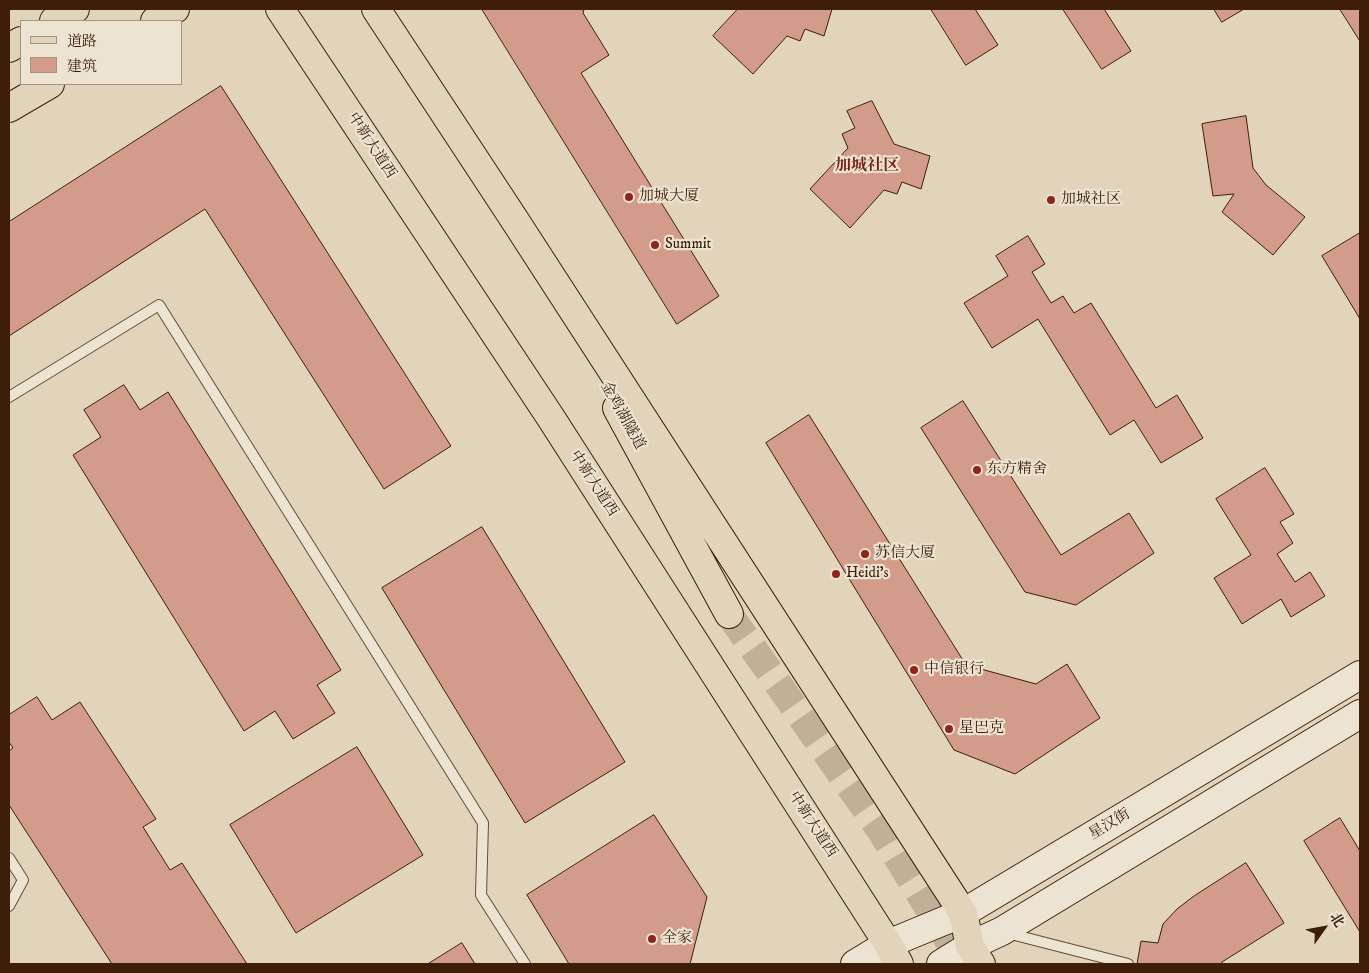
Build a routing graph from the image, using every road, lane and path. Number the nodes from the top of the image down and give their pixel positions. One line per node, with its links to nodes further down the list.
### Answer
1 (75, 9): 5 (main road)
2 (175, 9): 6 (main road)
3 (280, 9): 20 (main road, 中新大道西)
4 (376, 9): 11 (main road)
5 (56, 20)
6 (156, 20)
7 (20, 42): 8 (main road)
8 (9, 48)
9 (48, 85): 10 (main road)
10 (9, 108)
11 (514, 219): 13 (main road, 金鸡湖隧道); 18 (main road)
12 (9, 397): 22 (lane)
13 (729, 614)
14 (1360, 675): 18 (main road, 星汉街)
15 (1360, 714): 19 (main road)
16 (9, 858): 17 (lane)
17 (9, 906)
18 (963, 913): 20 (main road, 星汉街); 21 (main road)
19 (1002, 931): 21 (main road); 25 (lane)
20 (894, 954): 23 (main road, 星汉街)
21 (975, 955): 24 (main road)
22 (525, 964)
23 (855, 964)
24 (941, 964)
25 (1128, 964)

